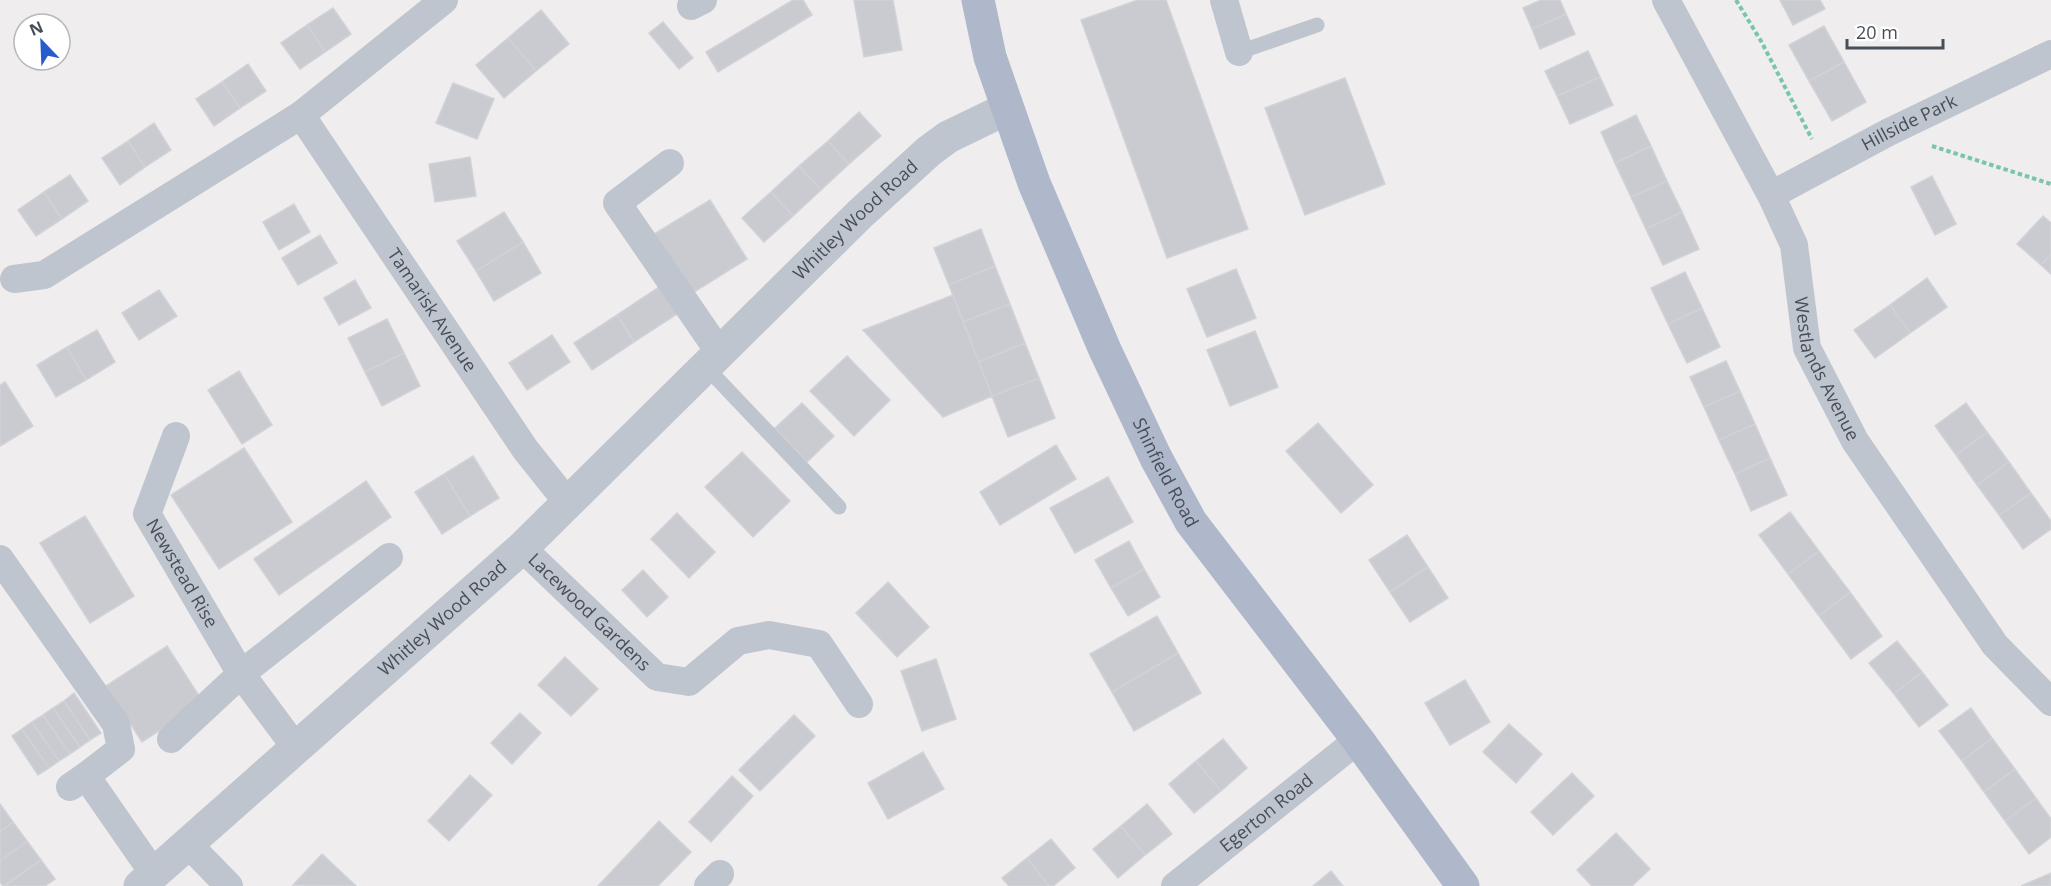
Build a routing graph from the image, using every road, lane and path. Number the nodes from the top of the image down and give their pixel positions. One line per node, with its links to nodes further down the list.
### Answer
1 (444, 0): 10 (street)
2 (978, 0): 9 (main road, Shinfield Road)
3 (1224, 0): 7 (street)
4 (1666, 0): 15 (street, Westlands Avenue)
5 (1736, 0): 13 (path)
6 (1317, 25): 7 (lane)
7 (1239, 52)
8 (2051, 54): 11 (street, Hillside Park)
9 (1006, 109): 17 (street, Whitley Wood Road); 28 (main road, Shinfield Road)
10 (301, 115): 16 (street); 19 (street, Tamarisk Avenue)
11 (1889, 132): 13 (street, Hillside Park); 14 (path)
12 (670, 163): 17 (street)
13 (1825, 165): 15 (street, Hillside Park)
14 (2051, 184)
15 (1771, 195): 25 (street, Westlands Avenue)
16 (14, 279)
17 (713, 360): 19 (street, Whitley Wood Road); 20 (lane)
18 (176, 436): 24 (street, Newstead Rise)
19 (568, 503): 21 (street, Whitley Wood Road)
20 (839, 507)
21 (522, 548): 26 (street, Lacewood Gardens); 29 (street, Whitley Wood Road)
22 (389, 557): 24 (street)
23 (0, 559): 31 (street, Whitley Wood Road)
24 (241, 674): 27 (street); 29 (street, Newstead Rise)
25 (2051, 702)
26 (859, 704)
27 (171, 739)
28 (1358, 740): 33 (street, Egerton Road); 34 (main road, Shinfield Road)
29 (296, 747): 30 (street, Whitley Wood Road)
30 (188, 844): 31 (street, Whitley Wood Road); 32 (street)
31 (147, 880)
32 (229, 886)
33 (1175, 886)
34 (1463, 886)

